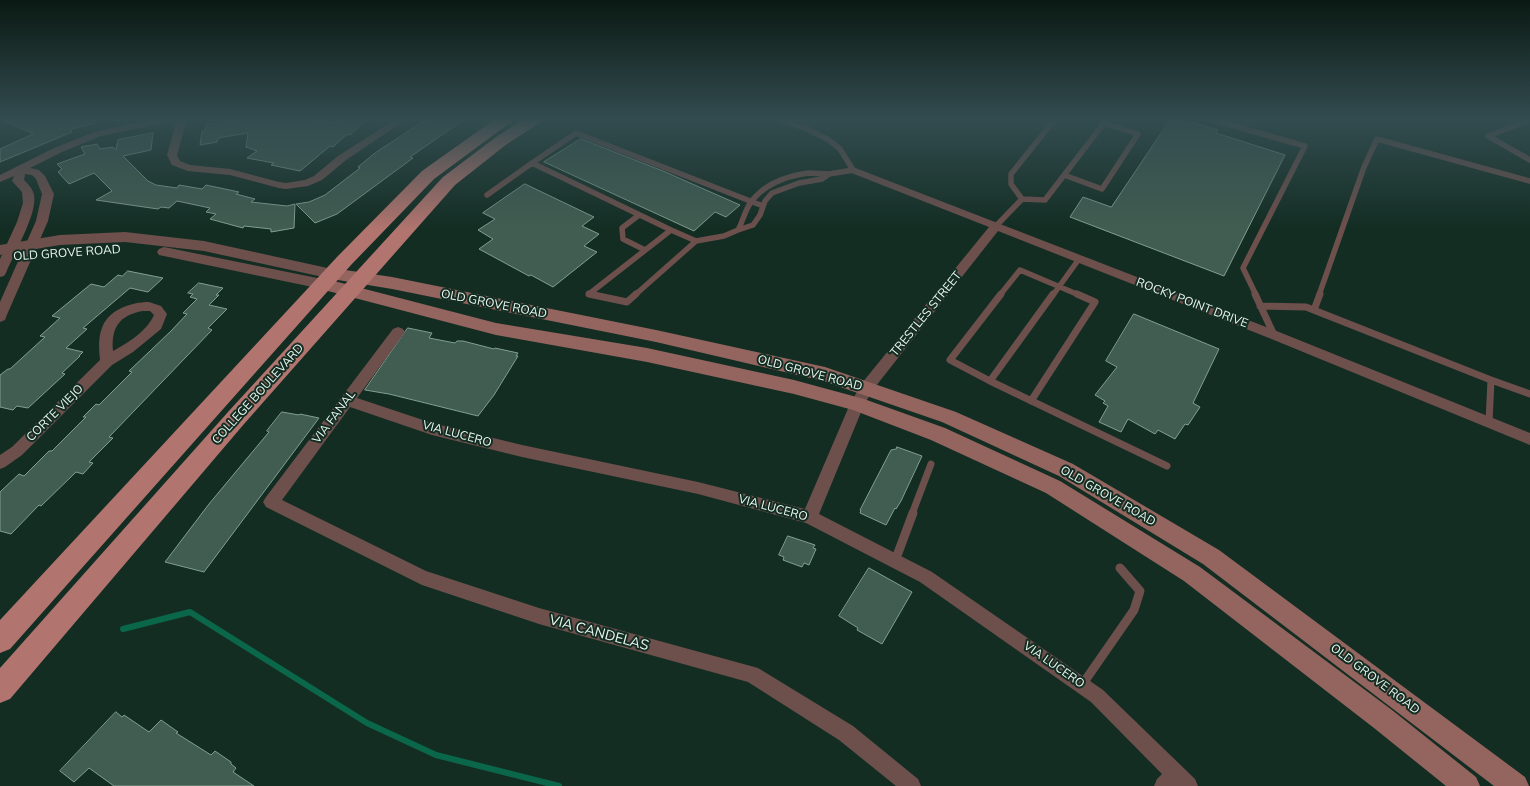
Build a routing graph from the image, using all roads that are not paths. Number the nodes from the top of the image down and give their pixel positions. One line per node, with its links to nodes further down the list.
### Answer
1 (47, 156): 16 (street)
2 (172, 156): 3 (street)
3 (346, 156)
4 (453, 156): 36 (main road)
5 (481, 156): 37 (main road, COLLEGE BOULEVARD)
6 (543, 156): 15 (lane)
7 (634, 156): 24 (lane)
8 (845, 156): 17 (lane)
9 (1026, 156): 23 (lane)
10 (1079, 156): 19 (lane)
11 (1124, 156): 19 (lane)
12 (1300, 156): 39 (lane)
13 (1369, 156): 40 (lane)
14 (1438, 156): 21 (lane)
15 (532, 163): 22 (lane); 26 (lane)
16 (21, 170): 20 (street); 31 (street); 33 (street)
17 (853, 170): 18 (lane); 27 (street, ROCKY POINT DRIVE)
18 (829, 174): 24 (lane); 25 (lane)
19 (1064, 175): 23 (lane)
20 (0, 179)
21 (1530, 181)
22 (487, 195)
23 (1022, 199): 27 (lane)
24 (751, 202): 25 (lane); 29 (lane)
25 (763, 206): 29 (lane)
26 (639, 215): 28 (lane); 32 (lane)
27 (996, 226): 34 (street, ROCKY POINT DRIVE); 48 (street, TRESTLES STREET)
28 (671, 230): 30 (lane); 32 (lane)
29 (738, 230): 30 (lane)
30 (696, 241): 32 (lane)
31 (30, 250): 33 (street, OLD GROVE ROAD); 36 (street, OLD GROVE ROAD); 41 (street)
32 (645, 250)
33 (4, 254): 35 (street)
34 (1079, 259): 38 (lane); 43 (street, ROCKY POINT DRIVE)
35 (0, 273)
36 (327, 279): 37 (main road, OLD GROVE ROAD); 60 (main road)
37 (355, 285): 48 (main road, OLD GROVE ROAD); 48 (main road, OLD GROVE ROAD); 62 (main road, COLLEGE BOULEVARD)
38 (1059, 286): 46 (lane); 46 (lane); 50 (lane)
39 (1260, 306): 40 (lane); 43 (lane)
40 (1314, 310): 45 (lane)
41 (0, 317)
42 (398, 332): 49 (street, VIA FANAL)
43 (1274, 335): 51 (street, ROCKY POINT DRIVE)
44 (107, 361): 44 (street, CORTE VIEJO); 53 (street, CORTE VIEJO)
45 (1491, 380): 47 (lane); 51 (lane)
46 (990, 381): 50 (lane)
47 (1530, 394)
48 (862, 396): 57 (street, TRESTLES STREET); 65 (main road, OLD GROVE ROAD); 66 (main road, OLD GROVE ROAD)
49 (347, 400): 56 (street, VIA FANAL); 57 (street, VIA LUCERO)
50 (1031, 401): 55 (lane)
51 (1489, 422): 52 (street, ROCKY POINT DRIVE)
52 (1530, 439)
53 (0, 463)
54 (931, 464): 58 (lane)
55 (1167, 466)
56 (271, 502): 64 (street, VIA CANDELAS)
57 (810, 517): 58 (street, VIA LUCERO)
58 (895, 561): 61 (street, VIA LUCERO)
59 (1120, 568): 61 (lane)
60 (0, 640)
61 (1082, 685): 63 (street, VIA LUCERO)
62 (0, 689)
63 (1176, 782)
64 (911, 786)
65 (1467, 786)
66 (1516, 786)

